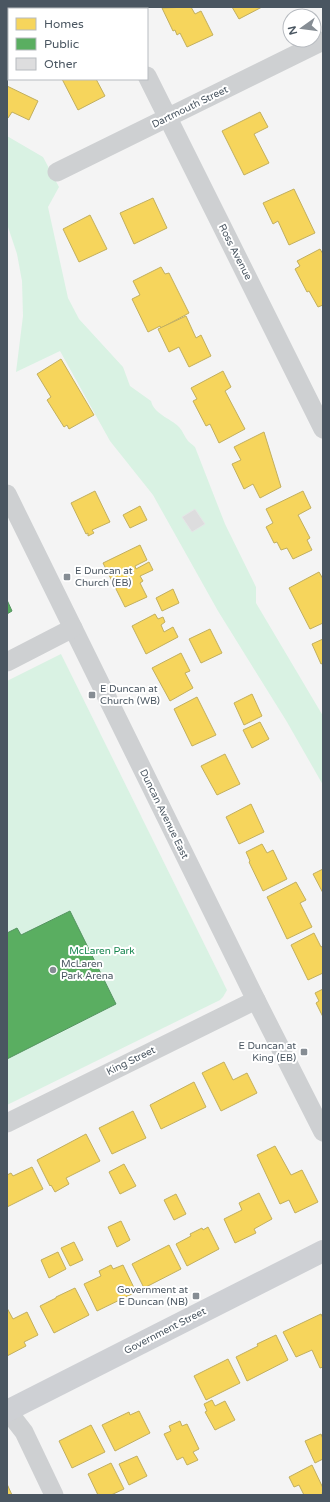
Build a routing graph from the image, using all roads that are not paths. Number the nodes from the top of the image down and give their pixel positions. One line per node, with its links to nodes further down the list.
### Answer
1 (323, 41): 3 (street, Dartmouth Street)
2 (148, 78): 3 (street, Ross Avenue)
3 (168, 118): 4 (street, Dartmouth Street); 5 (street, Ross Avenue)
4 (57, 172)
5 (323, 429)
6 (7, 494): 7 (street, Duncan Avenue East)
7 (73, 628): 8 (street); 9 (street, Duncan Avenue East)
8 (7, 662)
9 (256, 1000): 10 (street, King Street); 11 (street, Duncan Avenue East)
10 (7, 1123)
11 (323, 1132)
12 (323, 1251): 13 (street, Government Street)
13 (7, 1411): 14 (street)
14 (54, 1495)

